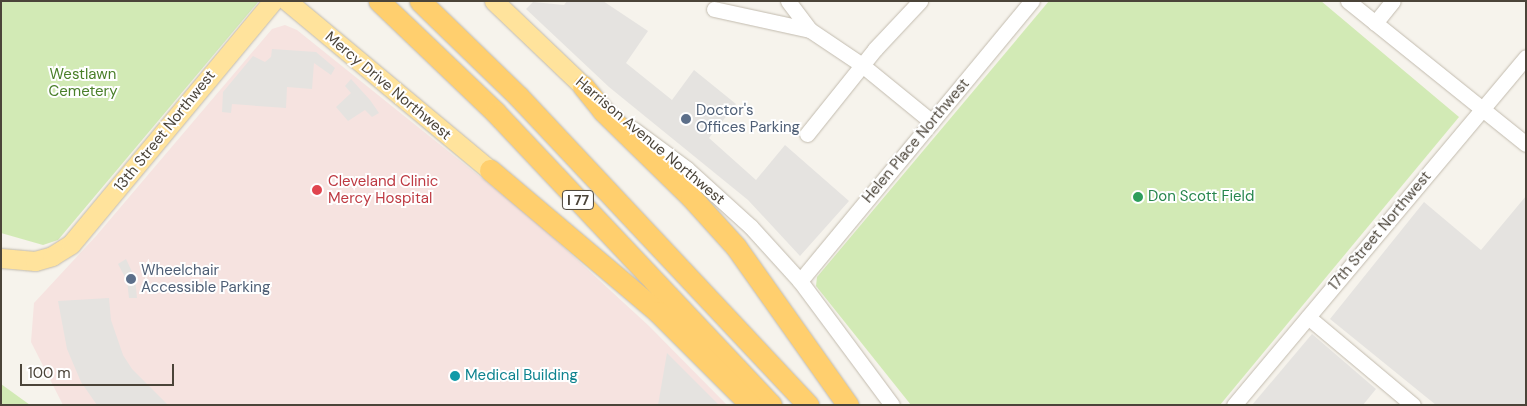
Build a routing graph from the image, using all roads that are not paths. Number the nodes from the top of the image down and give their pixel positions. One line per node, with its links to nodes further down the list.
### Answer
1 (273, 1): 22 (main road, 13th Street Northwest)
2 (287, 1): 21 (main road, Mercy Drive Northwest)
3 (379, 1): 26 (highway, I 77)
4 (420, 1): 27 (highway, I 77)
5 (494, 1): 16 (main road, Harrison Avenue Northwest)
6 (788, 1): 13 (street)
7 (920, 1): 15 (street)
8 (1032, 1): 18 (street, Helen Place Northwest)
9 (1348, 1): 12 (street)
10 (1393, 1): 12 (street)
11 (714, 9): 13 (street)
12 (1375, 23): 17 (street)
13 (810, 30): 15 (street)
14 (1526, 57): 17 (street, 17th Street Northwest)
15 (862, 65): 18 (street); 19 (street)
16 (583, 86): 23 (street, Harrison Avenue Northwest); 28 (highway)
17 (1482, 109): 20 (street); 24 (street, 17th Street Northwest)
18 (932, 122): 23 (street, Helen Place Northwest)
19 (807, 134)
20 (1526, 144)
21 (490, 170): 25 (highway)
22 (1, 258)
23 (800, 282): 29 (street, Harrison Avenue Northwest)
24 (1308, 317): 30 (street, 17th Street Northwest); 31 (street)
25 (751, 405)
26 (771, 405)
27 (808, 405)
28 (848, 405)
29 (892, 405)
30 (1234, 405)
31 (1413, 405)

